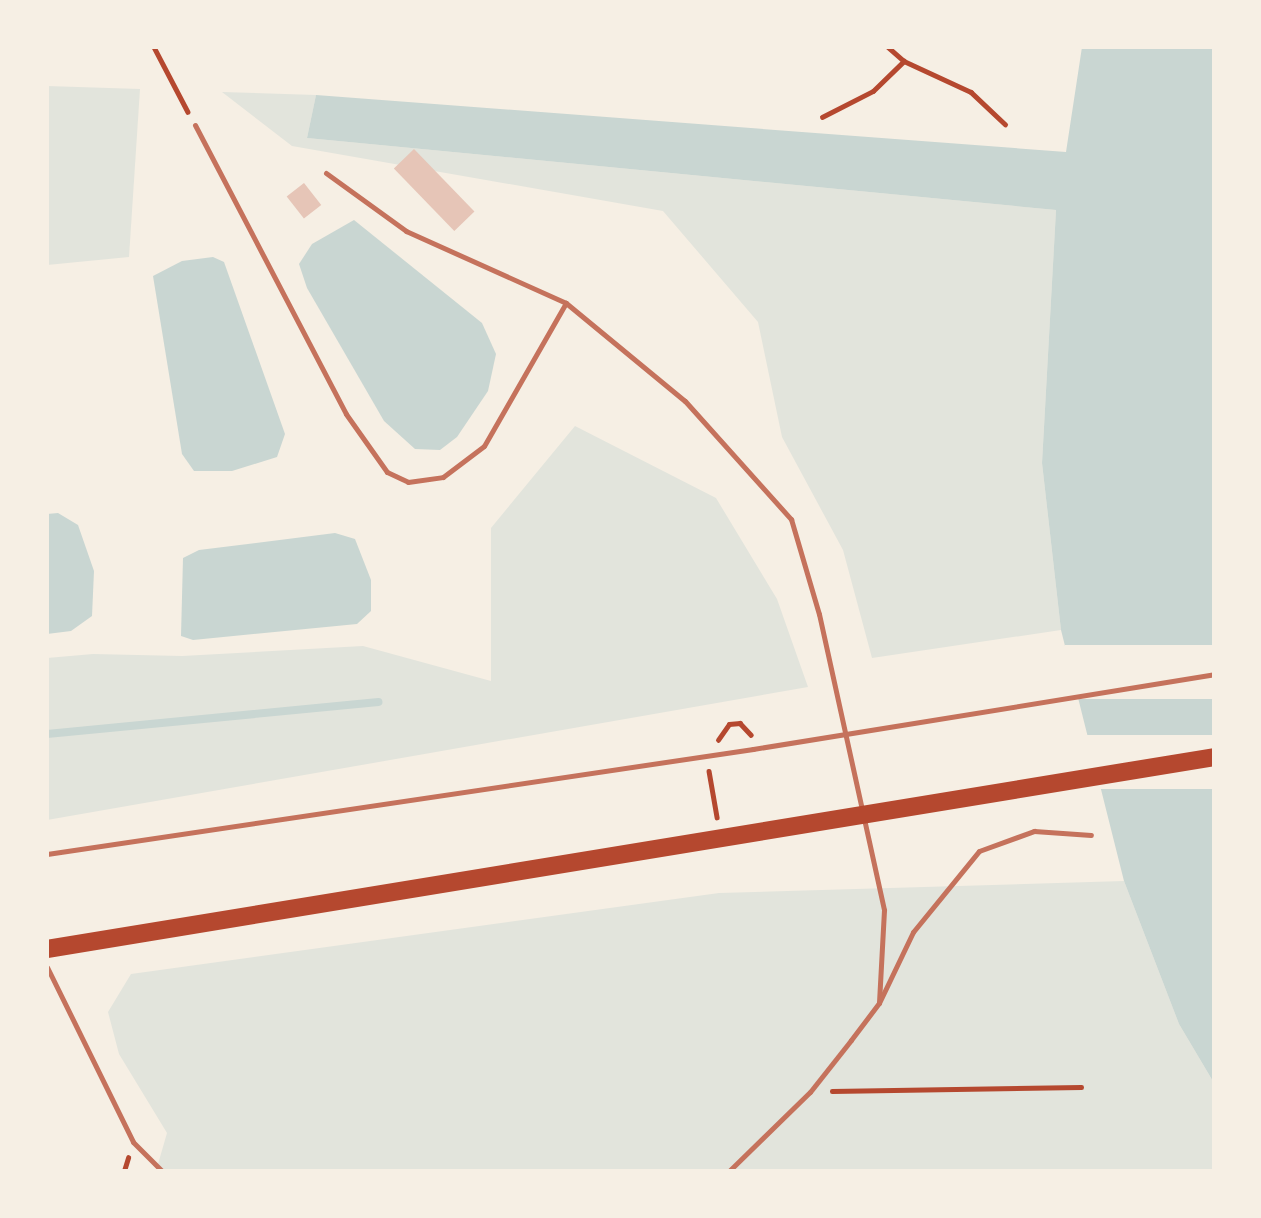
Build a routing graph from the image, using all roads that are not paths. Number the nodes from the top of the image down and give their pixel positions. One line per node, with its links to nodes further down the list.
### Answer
1 (195, 125): 3 (lane)
2 (326, 173): 3 (lane)
3 (566, 303): 10 (lane)
4 (1214, 674): 7 (lane)
5 (1214, 757): 8 (main road)
6 (1091, 835): 10 (lane)
7 (47, 854)
8 (47, 949)
9 (47, 967): 11 (lane)
10 (879, 1003): 12 (lane)
11 (162, 1171)
12 (729, 1171)

